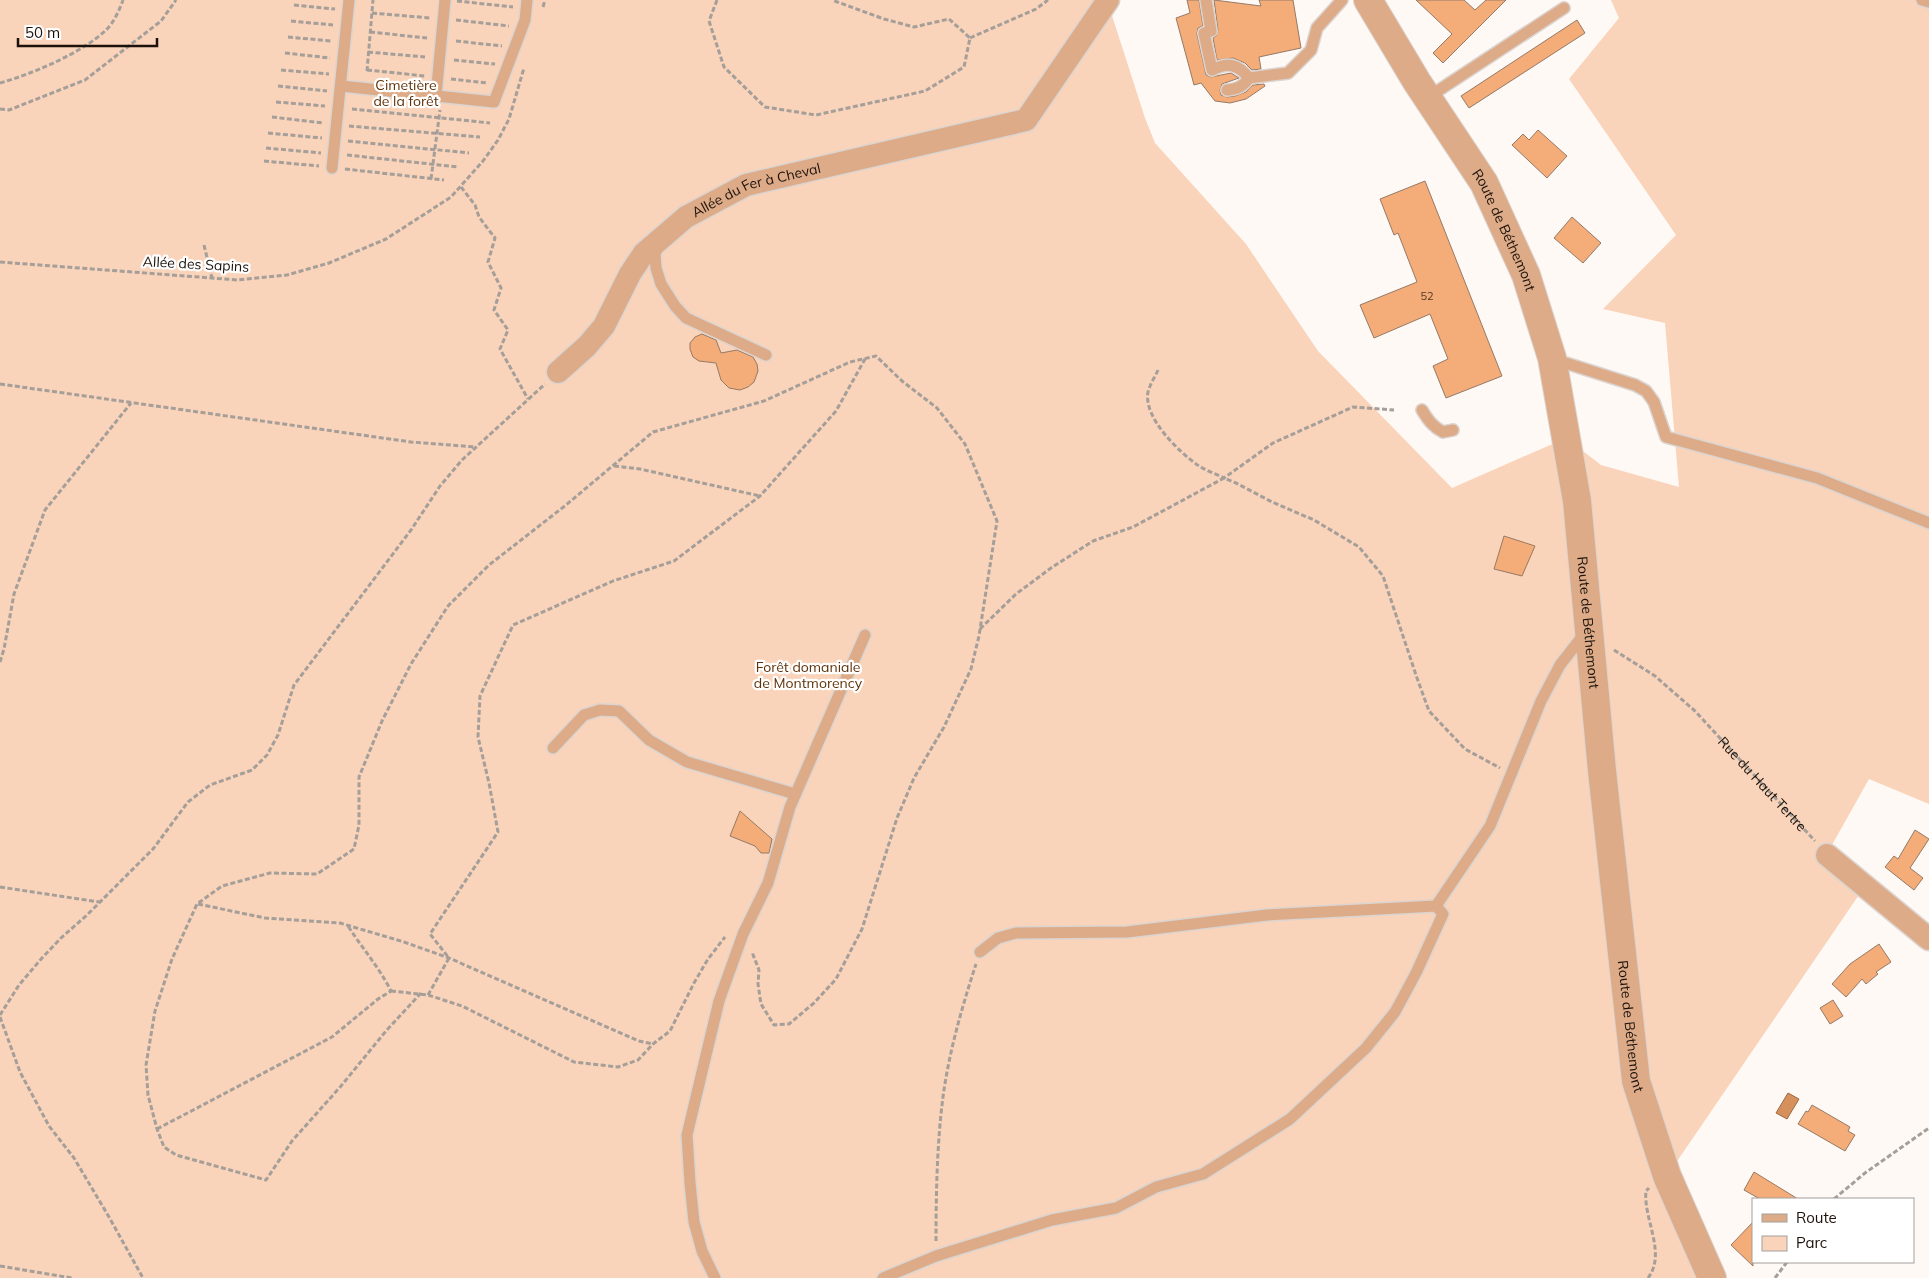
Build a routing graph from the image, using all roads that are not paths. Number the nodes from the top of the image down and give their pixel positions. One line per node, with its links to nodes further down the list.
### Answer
1 (445, 0): 14 (lane)
2 (1108, 0): 17 (street, Allée du Fer à Cheval)
3 (1206, 0): 11 (lane)
4 (1342, 0): 11 (lane)
5 (1368, 0): 15 (street, Route de Béthemont)
6 (1922, 0): 7 (lane)
7 (1929, 2)
8 (527, 4): 14 (lane)
9 (348, 5): 12 (lane)
10 (1564, 8): 15 (lane)
11 (1249, 78): 13 (lane)
12 (341, 84): 14 (lane); 16 (lane)
13 (1226, 90)
14 (436, 96)
15 (1428, 98): 19 (street, Route de Béthemont)
16 (332, 168)
17 (663, 236): 18 (lane); 20 (street, Allée du Fer à Cheval)
18 (766, 355)
19 (1552, 358): 23 (lane); 24 (street, Route de Béthemont)
20 (558, 372)
21 (1422, 410): 22 (lane)
22 (1453, 430)
23 (1928, 522)
24 (1590, 633): 29 (lane); 34 (street, Route de Béthemont)
25 (864, 635): 27 (lane)
26 (553, 748): 27 (lane)
27 (795, 794): 32 (lane)
28 (1827, 855): 30 (street)
29 (1436, 906): 31 (lane); 33 (lane)
30 (1929, 939)
31 (980, 952)
32 (715, 1278)
33 (883, 1278)
34 (1712, 1278)

